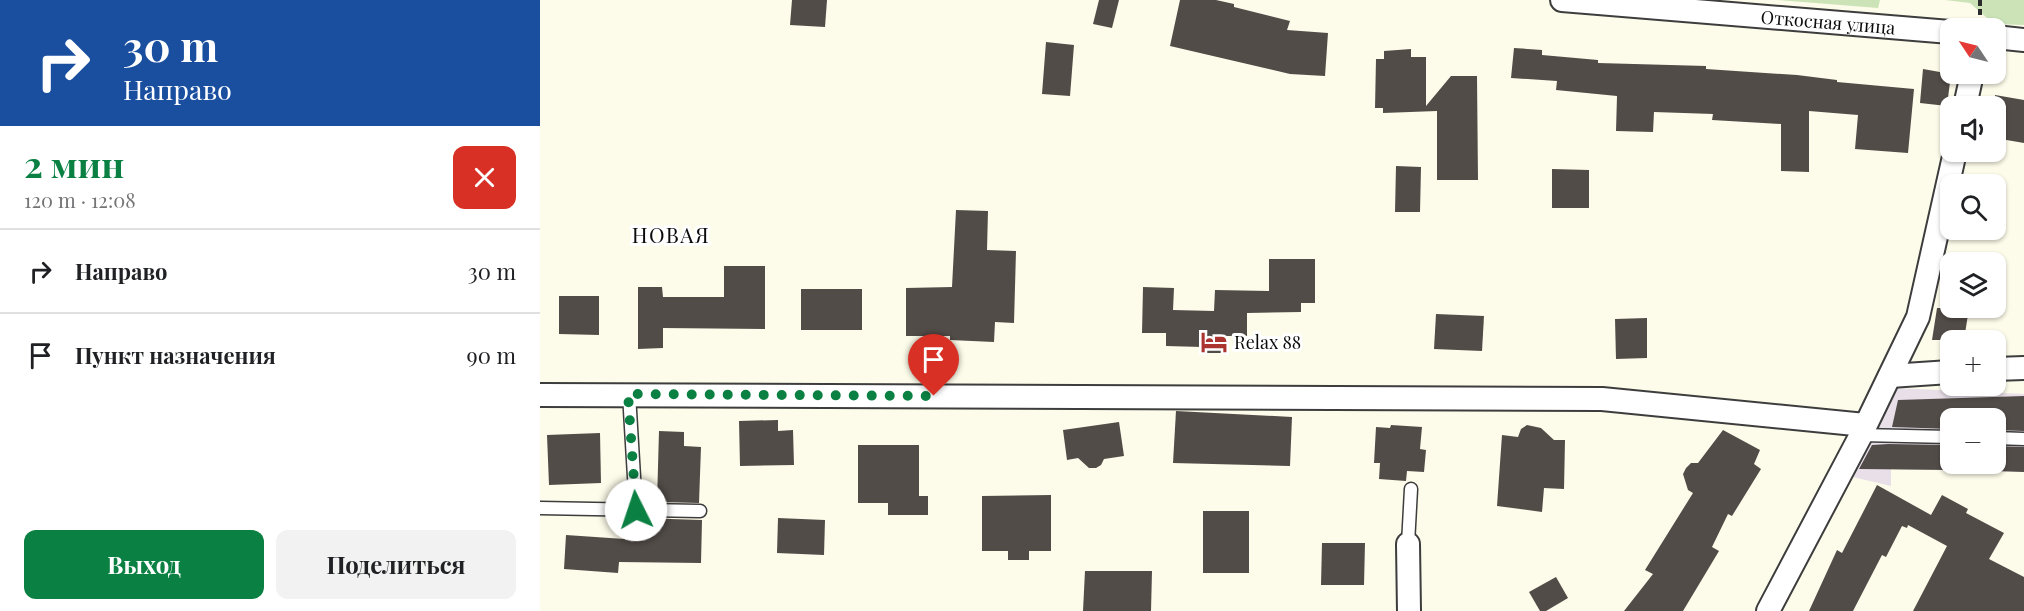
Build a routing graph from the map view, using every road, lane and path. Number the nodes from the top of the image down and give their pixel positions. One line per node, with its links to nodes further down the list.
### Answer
1 (1562, 0): 4 (street, Откосная улица)
2 (1980, 0): 3 (path)
3 (1981, 18)
4 (1940, 31)
5 (2006, 38): 6 (street)
6 (2024, 40)
7 (1953, 162): 11 (street)
8 (2024, 368): 9 (street)
9 (2006, 369)
10 (1940, 373): 11 (street)
11 (1890, 376): 14 (street)
12 (628, 394): 13 (street); 14 (street); 20 (lane)
13 (540, 395)
14 (1863, 430): 15 (lane); 24 (street)
15 (1940, 436)
16 (2006, 438): 17 (lane)
17 (2024, 439)
18 (1411, 489): 22 (lane)
19 (540, 508): 20 (lane)
20 (636, 510): 21 (lane)
21 (700, 511)
22 (1408, 544): 23 (street)
23 (1409, 611)
24 (1768, 611)

